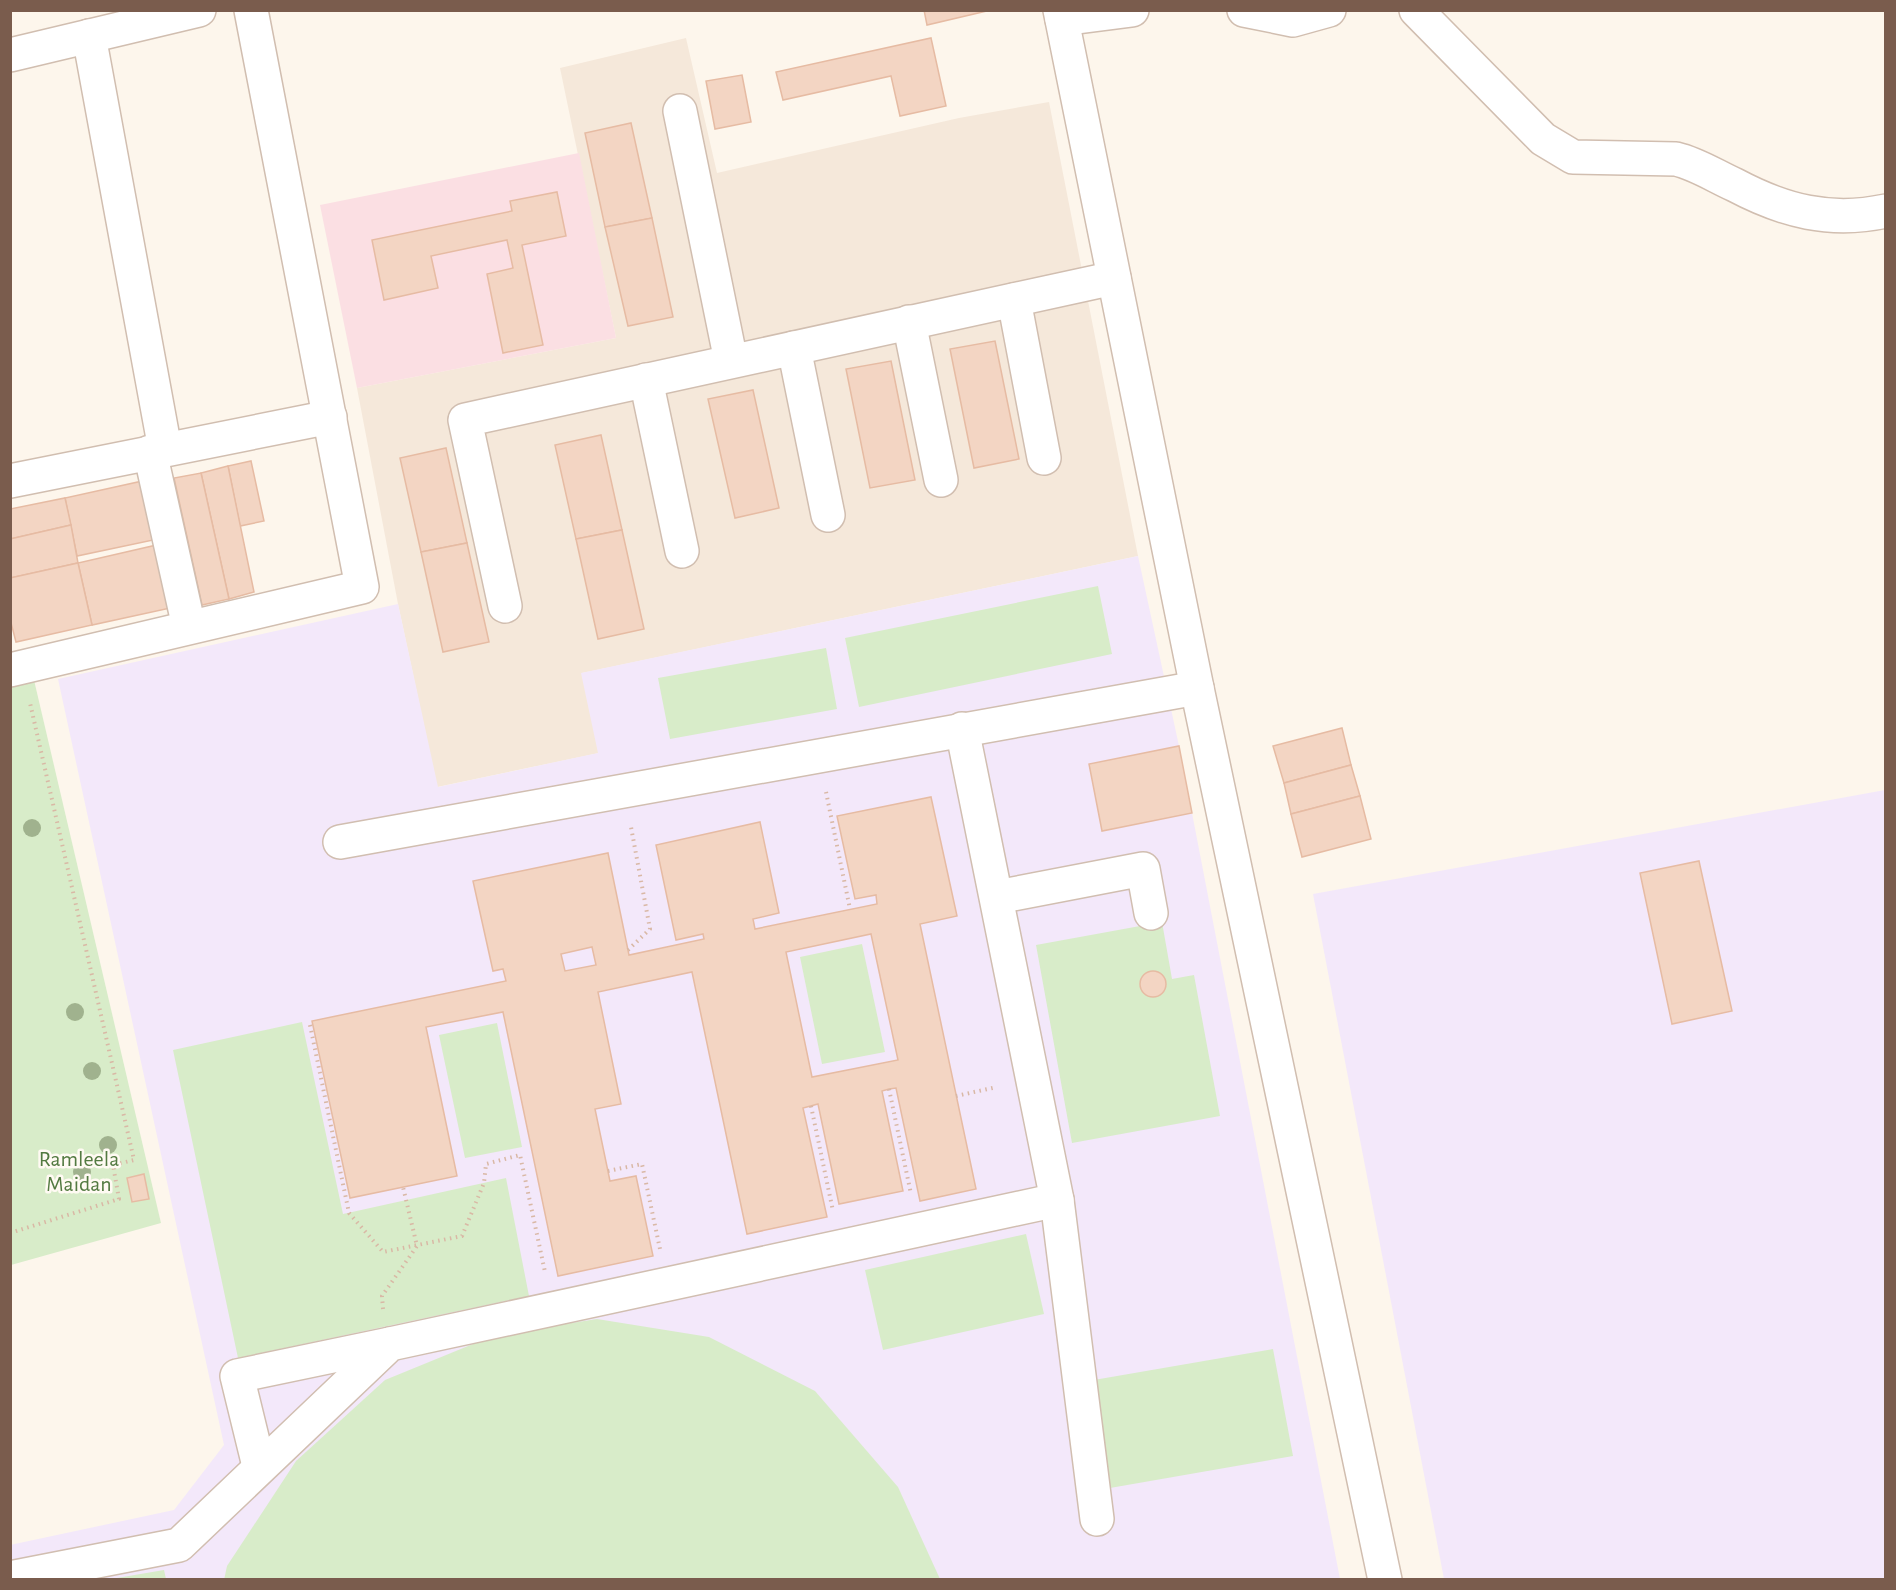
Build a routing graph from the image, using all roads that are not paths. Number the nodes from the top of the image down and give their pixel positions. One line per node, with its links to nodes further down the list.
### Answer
1 (199, 10): 8 (street)
2 (251, 10): 18 (street)
3 (1132, 10): 7 (street)
4 (1244, 10): 5 (street)
5 (1329, 10)
6 (1416, 10): 11 (street)
7 (1061, 15): 12 (street)
8 (89, 36): 9 (street); 19 (street)
9 (10, 55)
10 (680, 111): 16 (street)
11 (1886, 211)
12 (1114, 278): 13 (street); 28 (street)
13 (1014, 300): 14 (street); 20 (street)
14 (909, 322): 15 (street); 21 (street)
15 (794, 348): 16 (street); 23 (street)
16 (731, 361): 17 (street)
17 (646, 380): 24 (street); 25 (street)
18 (330, 417): 19 (street); 26 (street)
19 (158, 451): 22 (street); 26 (street)
20 (1044, 458)
21 (941, 480)
22 (10, 481)
23 (828, 515)
24 (682, 550)
25 (505, 606)
26 (189, 627): 27 (street)
27 (19, 683)
28 (1197, 688): 29 (street); 38 (street)
29 (962, 729): 30 (street); 31 (street)
30 (340, 842)
31 (997, 897): 32 (street); 33 (street)
32 (1151, 913)
33 (1057, 1200): 34 (street); 36 (street)
34 (390, 1344): 35 (street); 35 (street)
35 (259, 1466): 37 (street)
36 (1097, 1519)
37 (10, 1578)
38 (1385, 1580)

